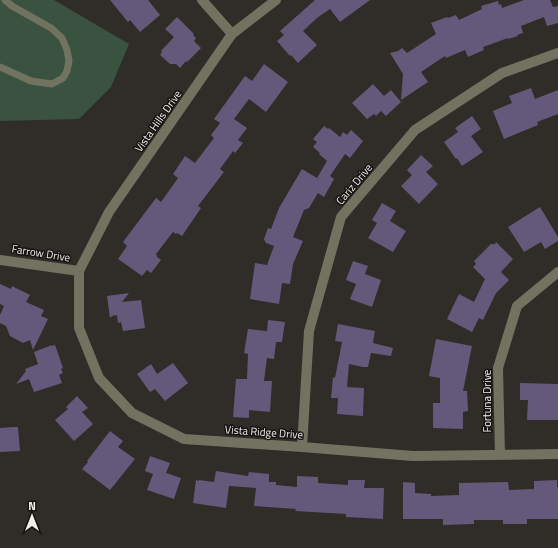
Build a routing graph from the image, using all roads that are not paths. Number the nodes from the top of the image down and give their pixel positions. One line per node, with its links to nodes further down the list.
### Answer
1 (5, 0): 6 (lane)
2 (202, 0): 4 (street)
3 (276, 0): 4 (street, Vista Hills Drive)
4 (232, 34): 8 (street, Vista Hills Drive)
5 (558, 53): 10 (street, Cariz Drive)
6 (0, 67)
7 (0, 260): 8 (street, Farrow Drive)
8 (79, 271): 10 (street, Vista Ridge Drive)
9 (558, 272): 12 (street, Fortuna Drive)
10 (302, 447): 12 (street, Vista Ridge Drive)
11 (558, 454): 12 (street, Vista Ridge Drive)
12 (500, 455)

